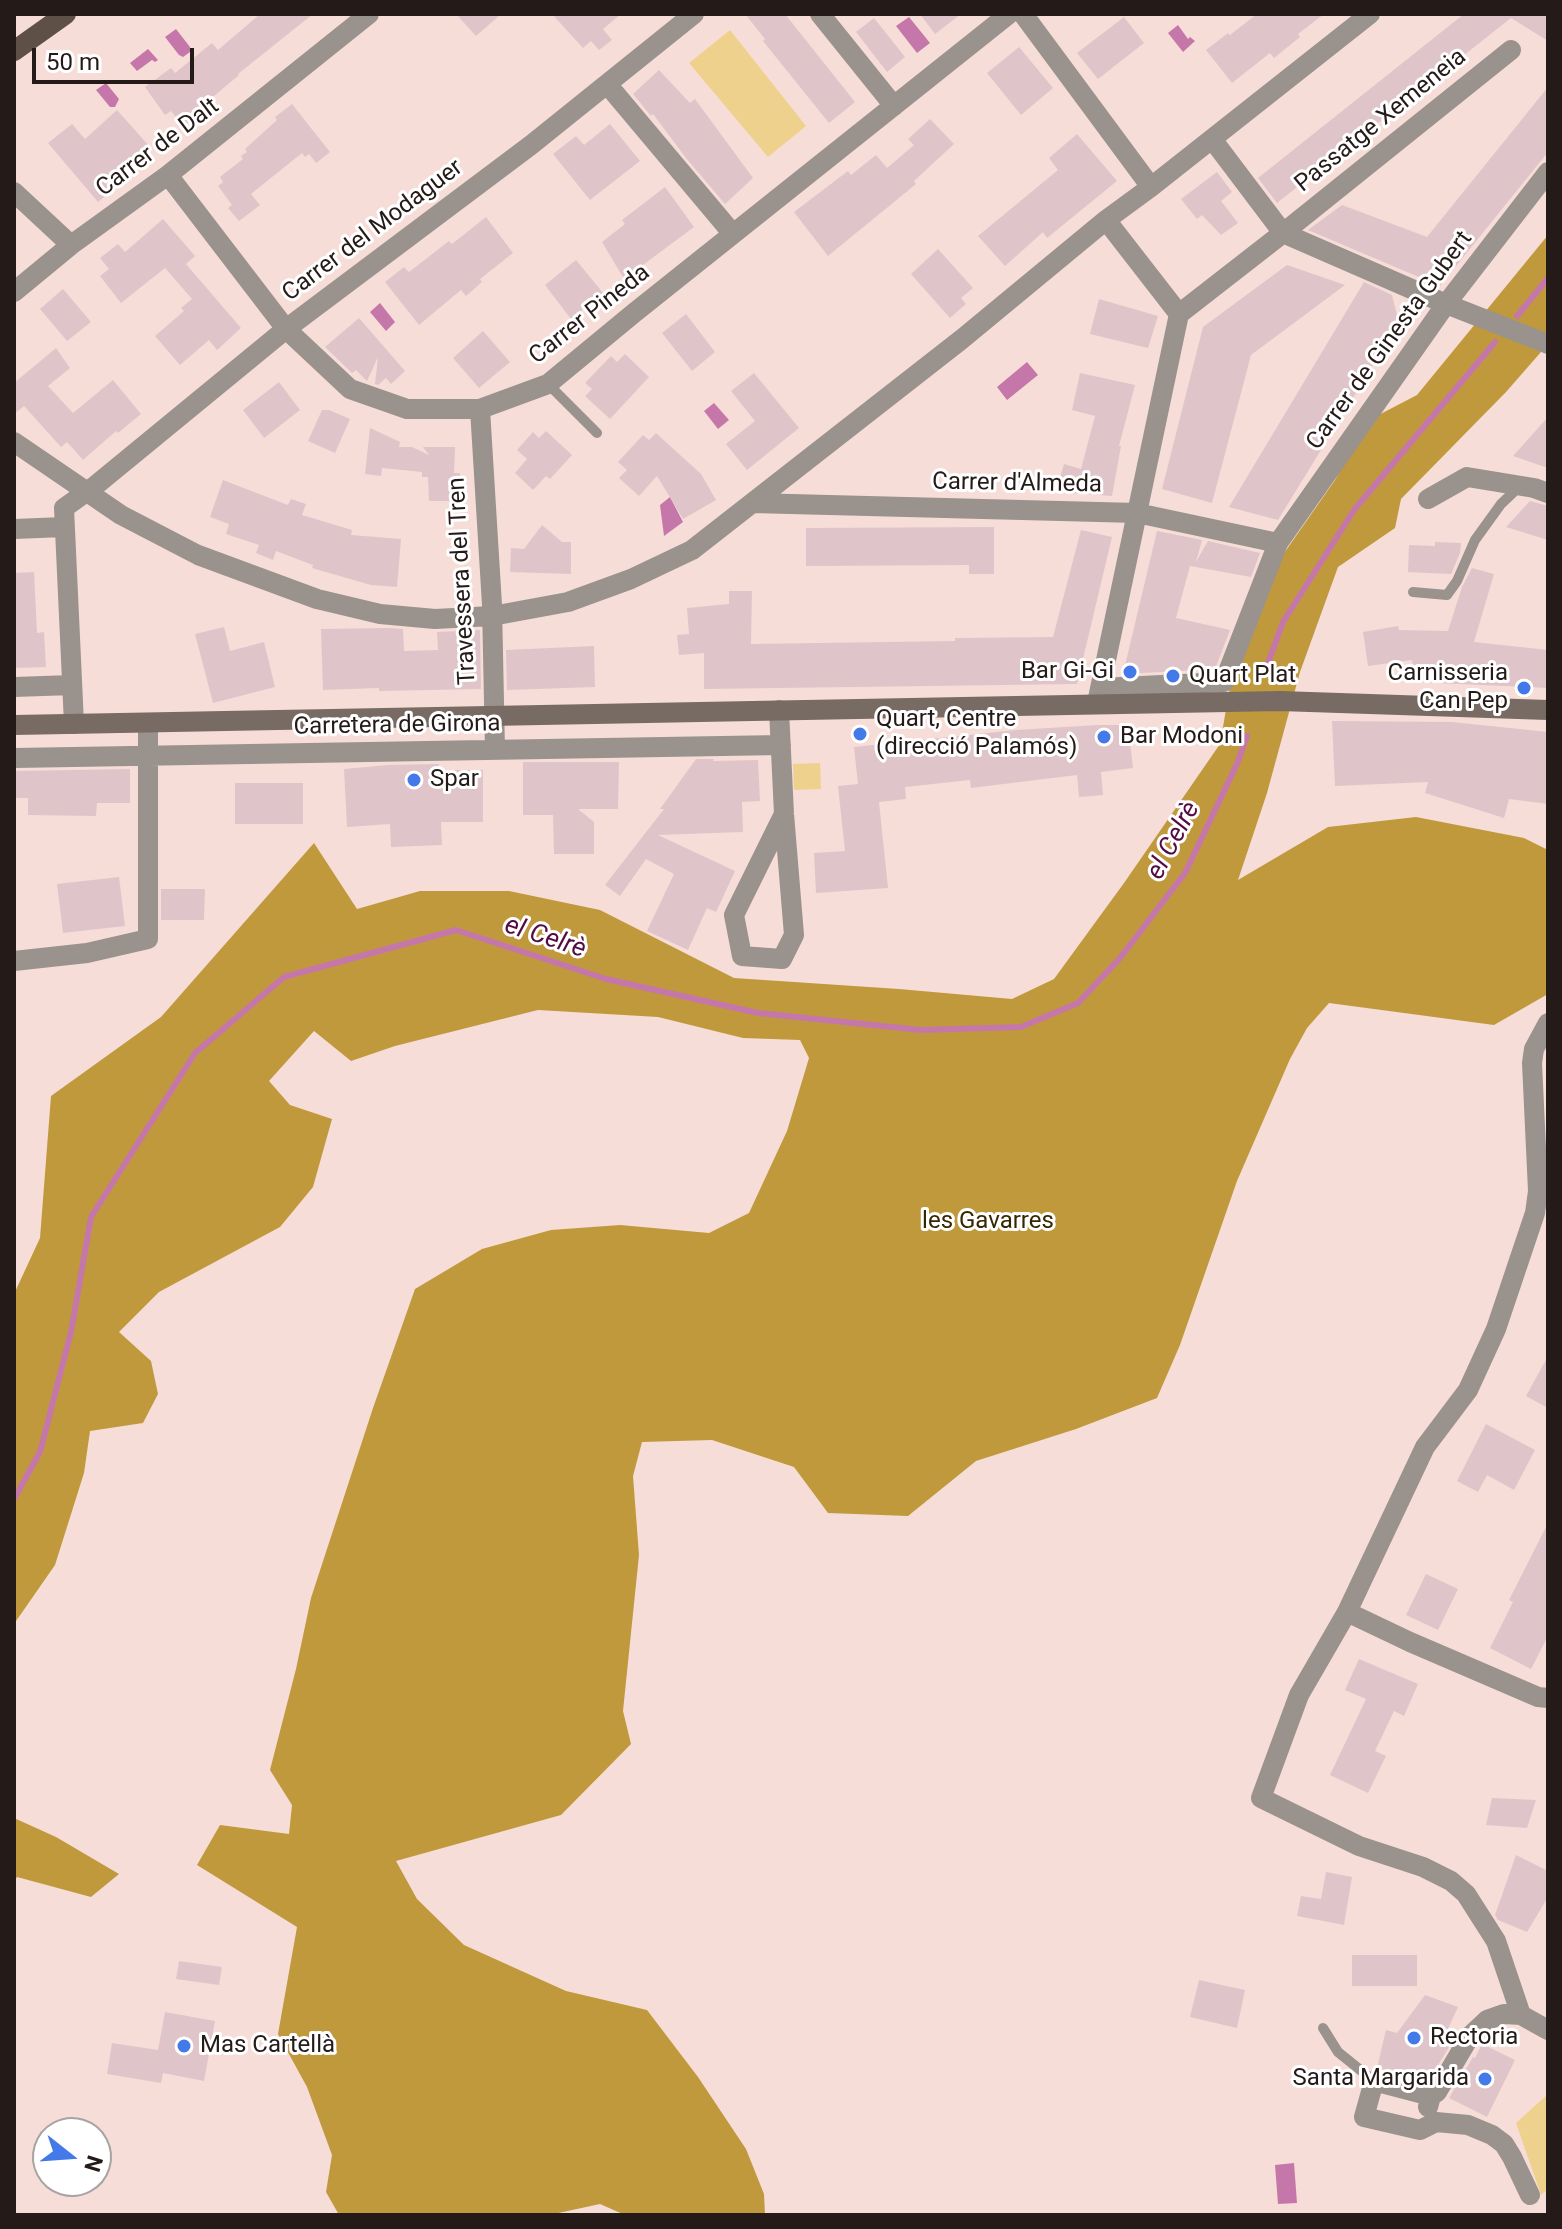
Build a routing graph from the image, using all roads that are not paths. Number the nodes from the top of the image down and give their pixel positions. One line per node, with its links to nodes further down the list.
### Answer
1 (66, 14): 9 (main road)
2 (369, 14): 14 (street, Carrer de Dalt)
3 (694, 14): 10 (street, Carrer del Modaguer)
4 (820, 14): 11 (street)
5 (1009, 14): 11 (street, Carrer Pineda)
6 (1023, 14): 15 (street)
7 (1370, 14): 12 (street)
8 (1511, 50): 18 (street, Passatge Xemeneia)
9 (14, 51)
10 (607, 84): 19 (street); 24 (street, Carrer del Modaguer)
11 (894, 106): 19 (street, Carrer Pineda)
12 (1212, 139): 15 (street); 18 (street)
13 (1548, 172): 22 (street, Carrer de Ginesta Gubert)
14 (168, 175): 20 (street, Carrer de Dalt); 24 (street, Carrer Pineda)
15 (1151, 187): 17 (street)
16 (14, 192): 20 (street)
17 (1106, 220): 23 (street); 34 (street)
18 (1283, 233): 22 (street); 23 (street, Passatge Xemeneia)
19 (733, 234): 26 (street, Carrer Pineda)
20 (71, 245): 21 (street, Carrer de Dalt)
21 (14, 292)
22 (1446, 304): 25 (street); 38 (street, Carrer de Ginesta Gubert)
23 (1179, 314): 35 (street)
24 (286, 329): 27 (street, Carrer Pineda); 31 (street, Carrer del Modaguer)
25 (1548, 344)
26 (548, 384): 27 (street, Carrer Pineda); 28 (lane)
27 (480, 409): 40 (street, Travessera del Tren)
28 (597, 433)
29 (14, 442): 31 (street)
30 (1520, 486): 32 (street); 33 (street); 39 (lane)
31 (86, 492): 36 (street, Carrer del Modaguer); 40 (street)
32 (1548, 493)
33 (1428, 499)
34 (752, 503): 35 (street, Carrer d'Almeda); 40 (street)
35 (1137, 513): 38 (street, Carrer d'Almeda); 43 (street)
36 (64, 527): 37 (street); 41 (street)
37 (14, 529)
38 (1278, 543): 43 (street, Carrer de Ginesta Gubert)
39 (1413, 592)
40 (492, 616): 46 (street, Travessera del Tren)
41 (72, 685): 42 (street); 48 (street)
42 (14, 687)
43 (1099, 697): 44 (main road); 45 (main road)
44 (779, 710): 46 (main road); 50 (street)
45 (1548, 710)
46 (494, 716): 47 (main road); 51 (street, Travessera del Tren)
47 (148, 723): 48 (main road); 52 (street)
48 (74, 724): 49 (main road)
49 (14, 725)
50 (781, 745): 51 (street, Carretera de Girona); 54 (street)
51 (495, 750): 52 (street, Carretera de Girona)
52 (148, 756): 53 (street, Carretera de Girona); 55 (street)
53 (14, 758)
54 (784, 814): 54 (street)
55 (14, 961)
56 (1548, 1023): 57 (street)
57 (1542, 1213): 58 (street)
58 (1347, 1612): 59 (street); 60 (street)
59 (1548, 1698)
60 (1521, 2015): 62 (street); 64 (street)
61 (1323, 2028): 63 (lane)
62 (1548, 2030)
63 (1374, 2081): 64 (street); 65 (street)
64 (1431, 2096): 65 (street)
65 (1420, 2130): 66 (street)
66 (1530, 2195)

